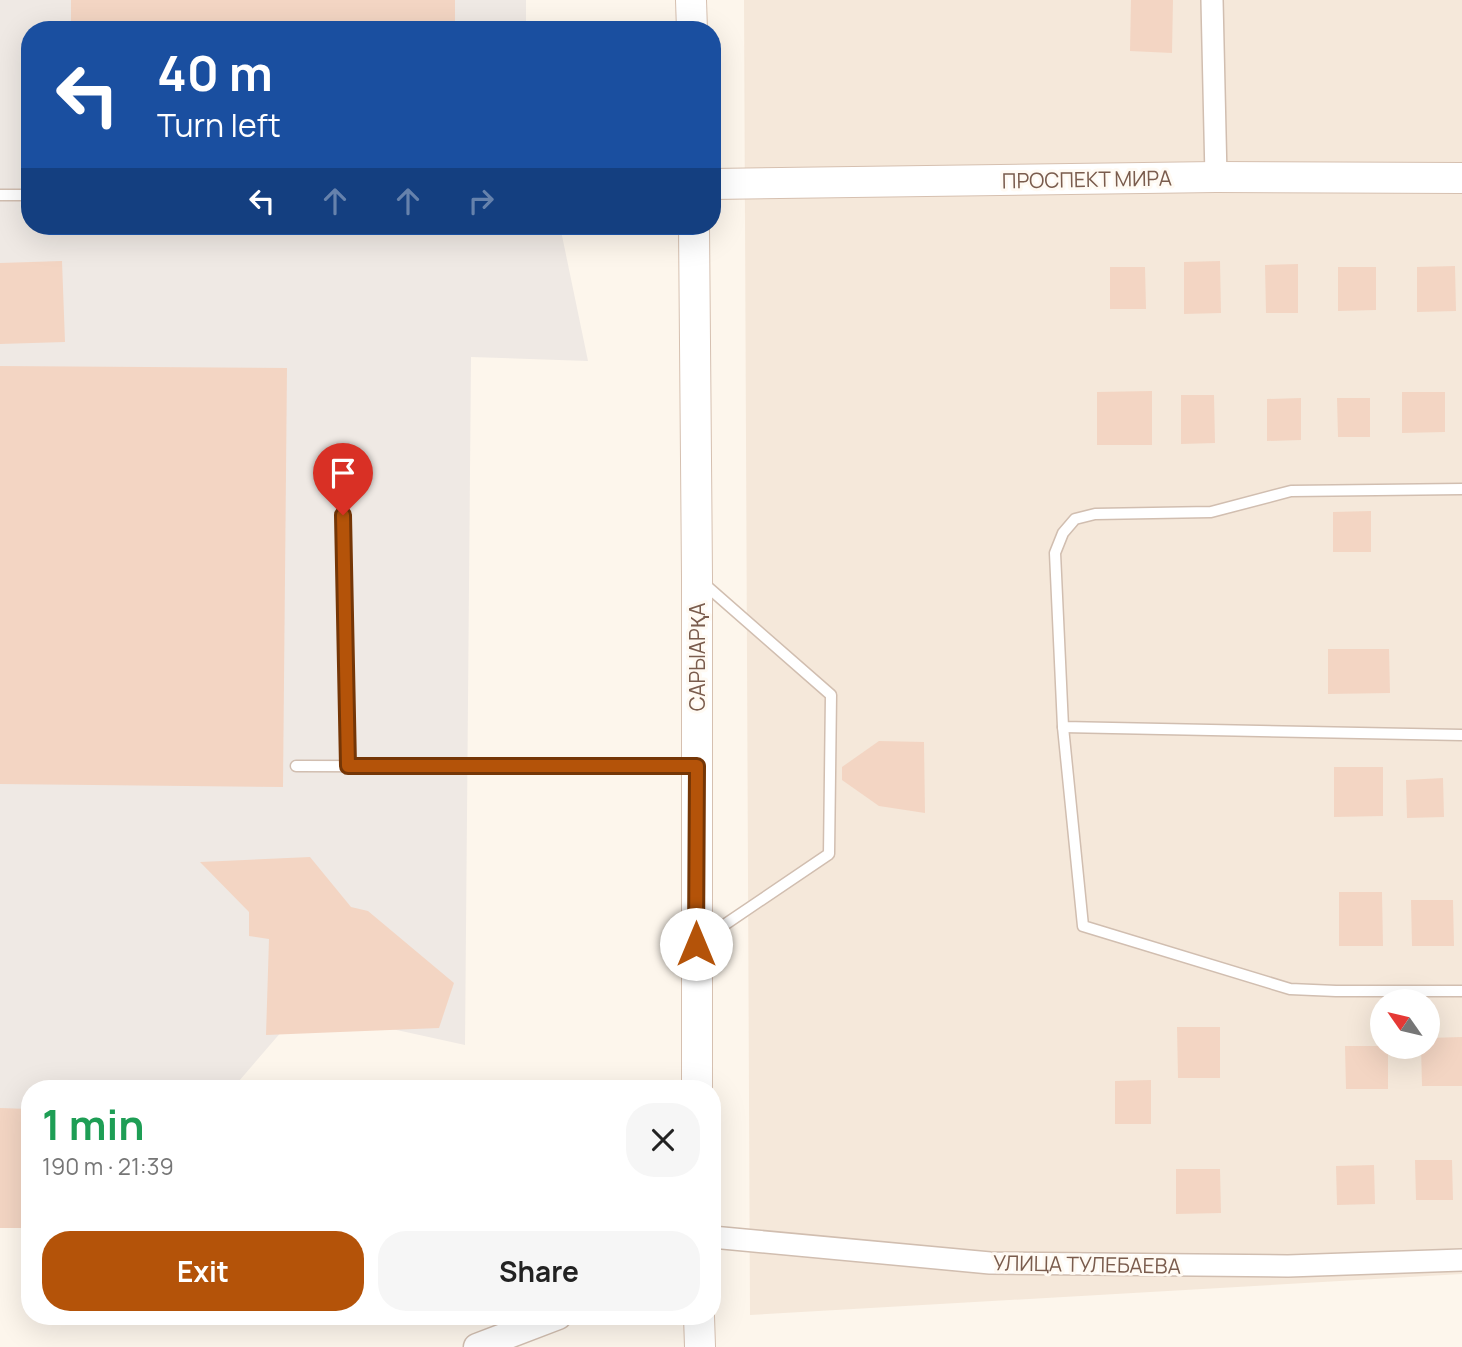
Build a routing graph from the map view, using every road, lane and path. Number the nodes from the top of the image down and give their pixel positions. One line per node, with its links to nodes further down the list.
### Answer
1 (691, 0): 3 (main road)
2 (1212, 0): 4 (street)
3 (692, 21)
4 (1216, 177): 5 (main road, ПРОСПЕКТ МИРА); 6 (main road, ПРОСПЕКТ МИРА)
5 (1462, 178)
6 (721, 184)
7 (0, 195): 8 (lane)
8 (21, 195)
9 (694, 235): 12 (main road, САРЫАРҚА)
10 (342, 488): 16 (lane)
11 (1462, 489): 13 (lane)
12 (698, 578): 17 (main road, САРЫАРҚА); 18 (lane)
13 (1063, 727): 14 (lane); 19 (lane)
14 (1462, 735)
15 (296, 766): 16 (lane)
16 (348, 766): 17 (lane)
17 (697, 766): 18 (main road, САРЫАРҚА)
18 (696, 944): 20 (main road, САРЫАРҚА)
19 (1462, 991)
20 (697, 1080)
21 (721, 1238): 22 (street, УЛИЦА ТУЛЕБАЕВА)
22 (1462, 1260)
23 (534, 1325): 25 (street)
24 (699, 1325): 26 (main road)
25 (477, 1347)
26 (700, 1347)

